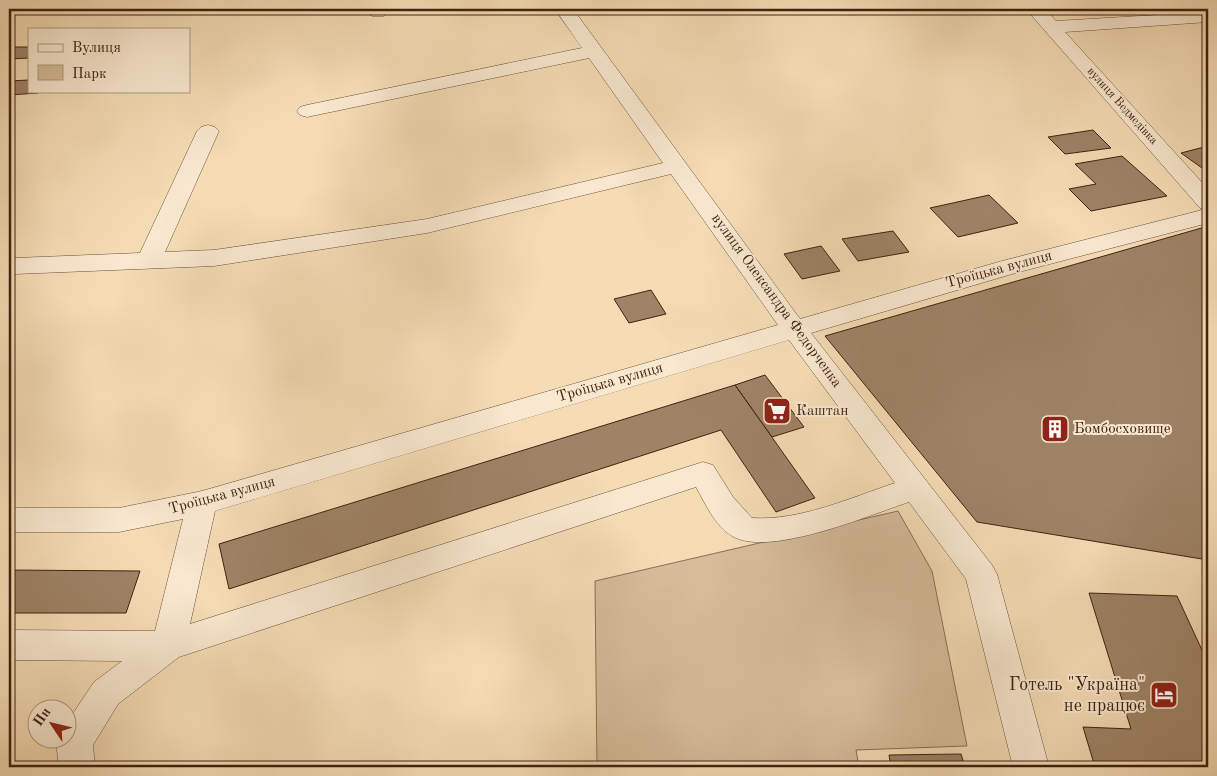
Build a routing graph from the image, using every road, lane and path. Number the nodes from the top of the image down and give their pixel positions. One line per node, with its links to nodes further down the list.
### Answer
1 (564, 9): 5 (street, вулиця Олександра Федорченка)
2 (1035, 9): 4 (street, вулиця Ведмедівка)
3 (1208, 16): 4 (street)
4 (1052, 27): 9 (street, вулиця Ведмедівка)
5 (595, 51): 6 (street); 8 (street, вулиця Олександра Федорченка)
6 (307, 112)
7 (208, 131): 11 (street)
8 (678, 166): 11 (street); 13 (street, вулиця Олександра Федорченка)
9 (1208, 203)
10 (1208, 216): 13 (street, Троїцька вулиця)
11 (149, 260): 12 (street)
12 (15, 266)
13 (794, 329): 14 (street, вулиця Олександра Федорченка); 15 (street, Троїцька вулиця)
14 (915, 488): 18 (street); 20 (street, вулиця Олександра Федорченка)
15 (202, 503): 16 (street, Троїцька вулиця); 18 (street)
16 (9, 520)
17 (9, 645): 18 (street)
18 (168, 646): 19 (street)
19 (77, 767)
20 (1031, 767)

